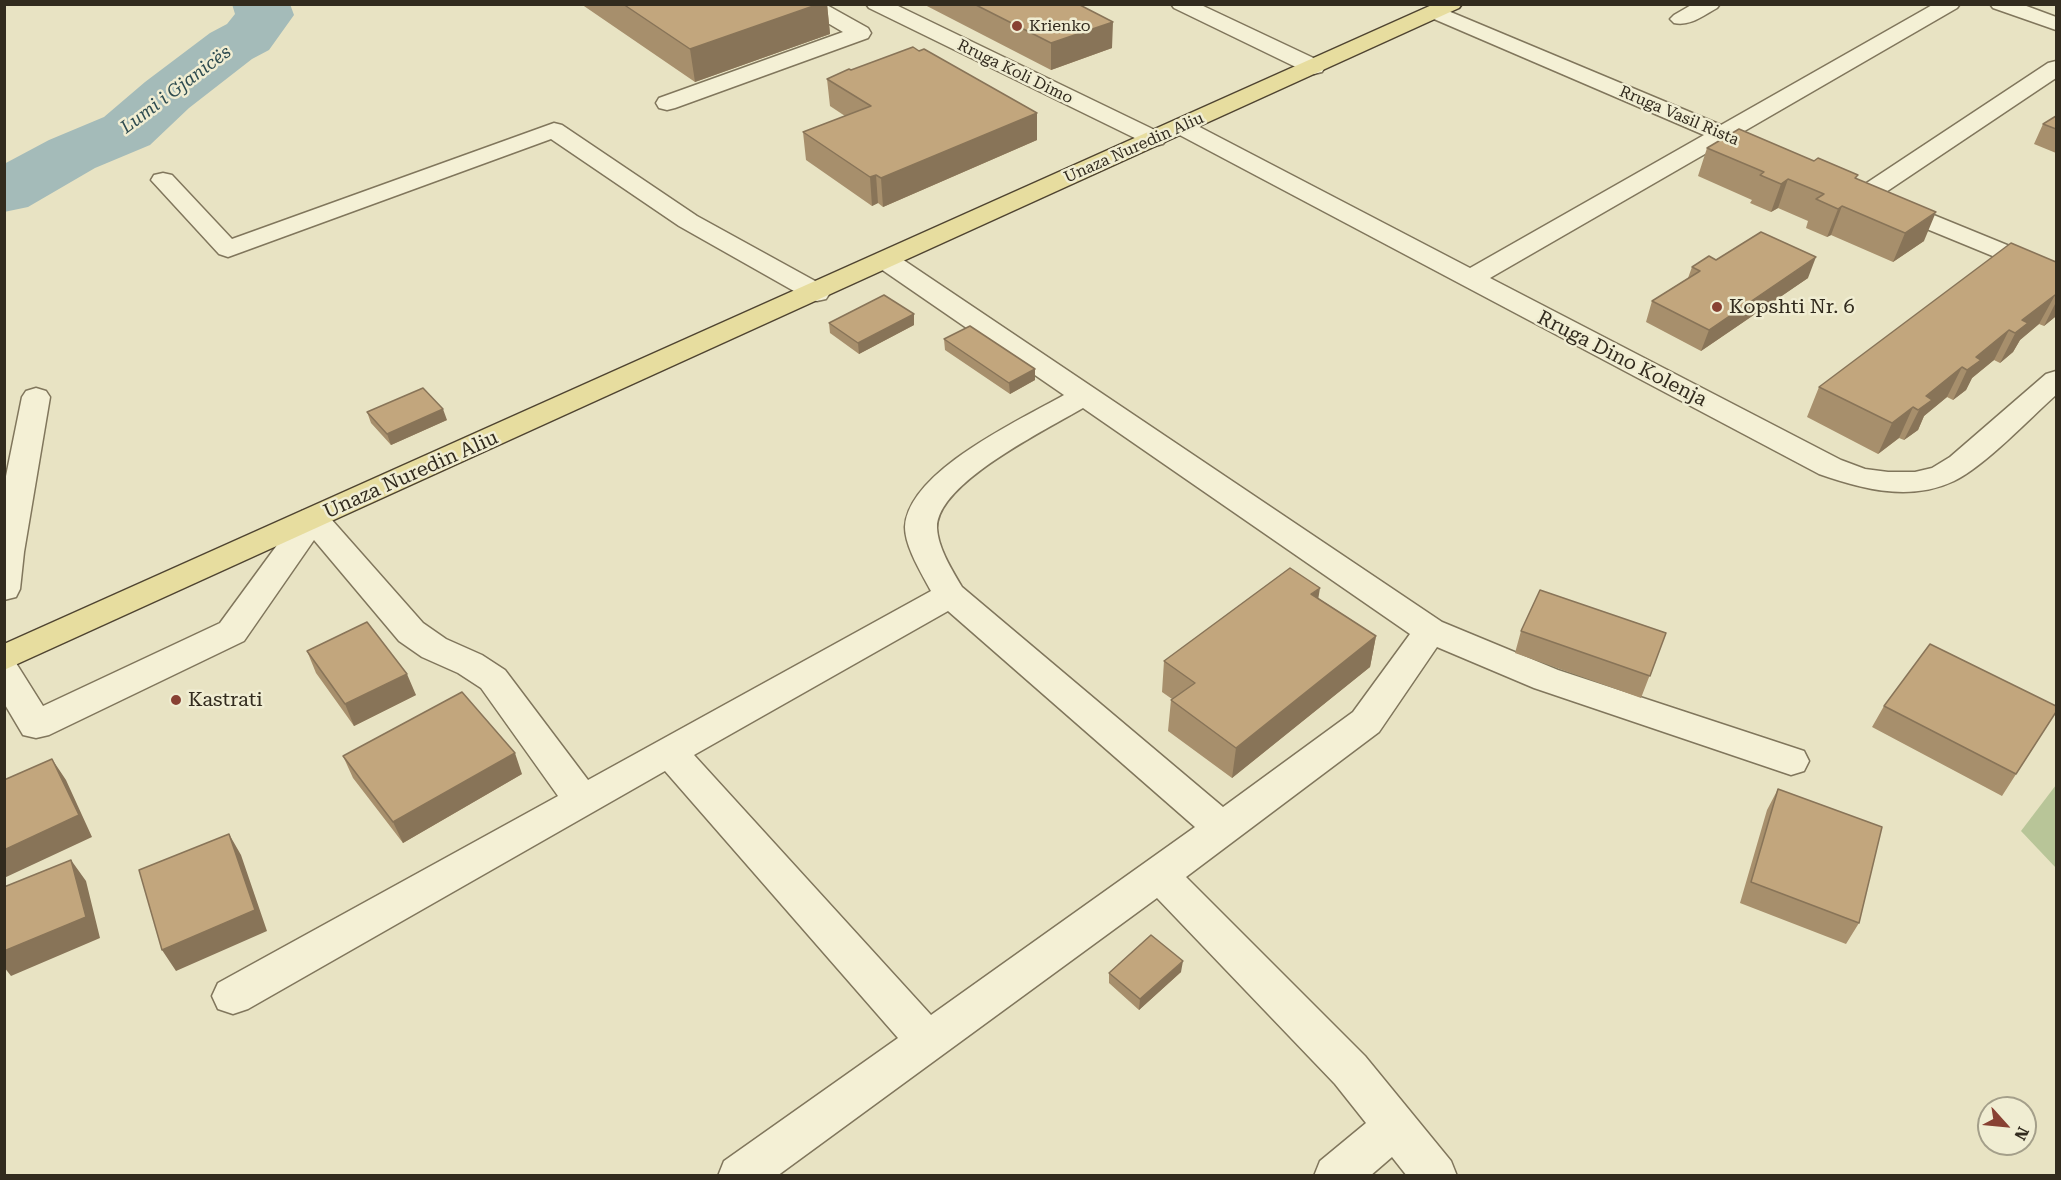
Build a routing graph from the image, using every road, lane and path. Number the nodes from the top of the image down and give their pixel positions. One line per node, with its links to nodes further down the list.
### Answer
1 (808, 4): 13 (street)
2 (876, 4): 16 (street, Rruga Koli Dimo)
3 (1181, 4): 11 (street)
4 (1710, 4): 9 (street)
5 (1912, 4): 8 (street)
6 (2000, 4): 10 (street)
7 (1443, 8): 11 (main road, Unaza Nuredin Aliu); 15 (street, Rruga Vasil Rista)
8 (1942, 9): 15 (street)
9 (1681, 19)
10 (2056, 24)
11 (1314, 67): 14 (main road, Unaza Nuredin Aliu)
12 (2056, 68): 20 (street)
13 (667, 103)
14 (1182, 127): 16 (main road, Unaza Nuredin Aliu); 23 (street, Rruga Dino Kolenja)
15 (1724, 135): 17 (street, Rruga Vasil Rista); 23 (street)
16 (1155, 139): 21 (main road, Unaza Nuredin Aliu)
17 (1789, 162)
18 (163, 180): 24 (street)
19 (1843, 186): 20 (street)
20 (1865, 195): 22 (street)
21 (887, 261): 24 (main road, Unaza Nuredin Aliu); 26 (street)
22 (2056, 274)
23 (1469, 279): 25 (street, Rruga Dino Kolenja)
24 (817, 293): 28 (main road, Unaza Nuredin Aliu)
25 (2056, 380)
26 (1085, 394): 30 (street); 31 (street)
27 (36, 397): 29 (street)
28 (313, 519): 32 (main road, Unaza Nuredin Aliu); 33 (street); 36 (street)
29 (4, 589)
30 (950, 595): 34 (street); 37 (street)
31 (1430, 631): 35 (street); 37 (street)
32 (4, 657)
33 (4, 672)
34 (670, 752): 36 (street); 40 (street)
35 (1791, 761)
36 (582, 800): 39 (street)
37 (1222, 828): 38 (street)
38 (1159, 875): 40 (street); 41 (street)
39 (233, 996)
40 (927, 1041): 42 (street)
41 (1396, 1126): 43 (street); 44 (street)
42 (740, 1176)
43 (1336, 1176)
44 (1435, 1176)

